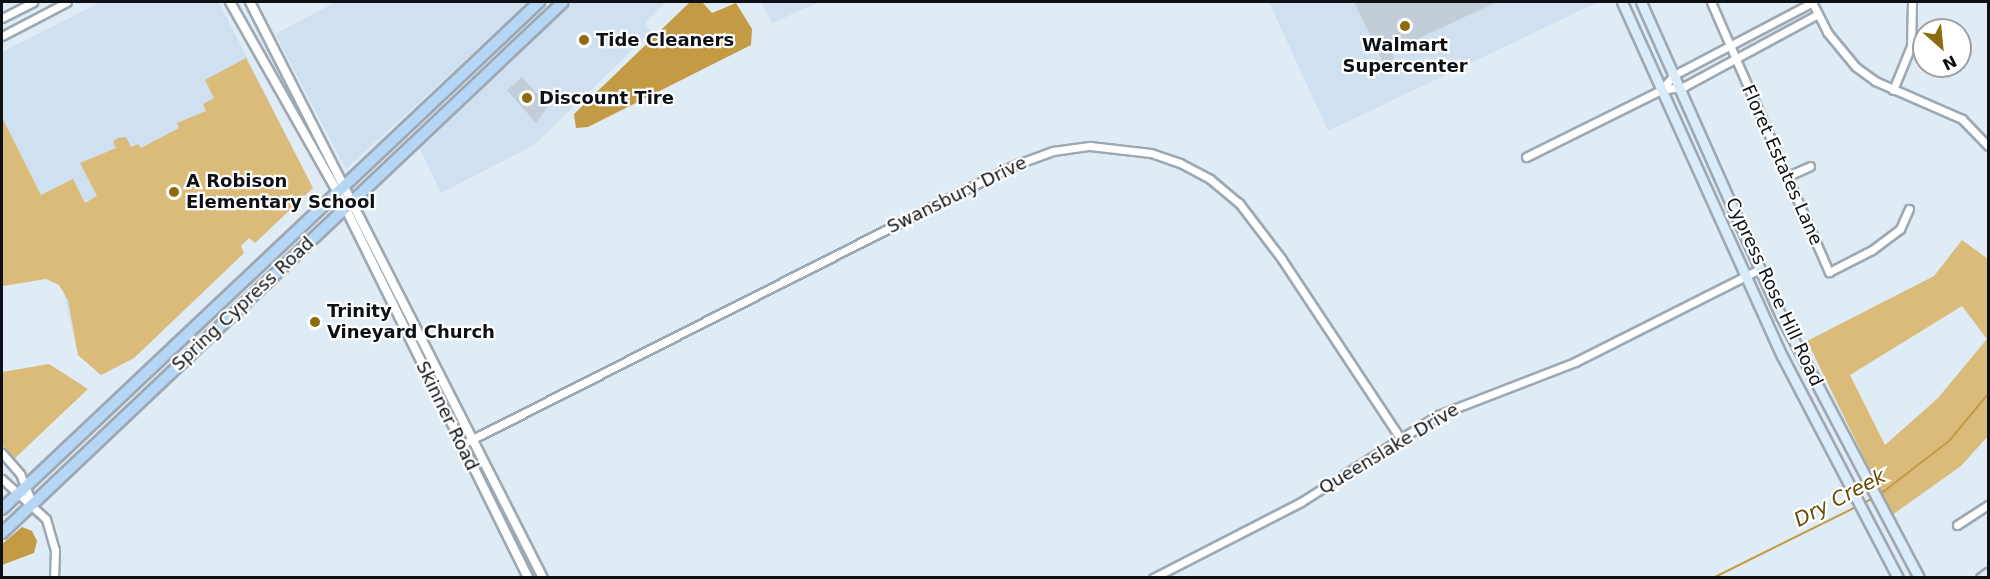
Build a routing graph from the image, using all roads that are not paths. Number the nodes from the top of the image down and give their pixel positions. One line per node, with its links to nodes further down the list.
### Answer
1 (33, 2): 13 (street)
2 (67, 2): 14 (street)
3 (230, 2): 28 (street, Skinner Road)
4 (250, 2): 27 (street, Skinner Road)
5 (539, 2): 17 (main road, Spring Cypress Road)
6 (563, 2): 19 (main road, Spring Cypress Road)
7 (1622, 2): 21 (main road, Cypress Rose Hill Road)
8 (1641, 2): 18 (main road, Cypress Rose Hill Road)
9 (1711, 2): 15 (street, Floret Estates Lane)
10 (1813, 2): 12 (street); 15 (street)
11 (1912, 2): 22 (street)
12 (1818, 14): 16 (street); 22 (street)
13 (2, 18)
14 (2, 36)
15 (1730, 46): 16 (street, Floret Estates Lane); 18 (street)
16 (1735, 59): 20 (street); 26 (street, Floret Estates Lane)
17 (472, 64): 19 (main road); 27 (main road, Spring Cypress Road)
18 (1674, 75): 20 (main road, Cypress Rose Hill Road); 21 (street)
19 (482, 79): 29 (main road, Spring Cypress Road)
20 (1680, 88): 21 (street); 32 (main road, Cypress Rose Hill Road)
21 (1661, 90): 24 (street); 33 (main road, Cypress Rose Hill Road)
22 (1893, 90): 23 (street)
23 (1989, 146)
24 (1526, 157)
25 (1810, 166): 26 (street)
26 (1788, 176): 31 (street, Floret Estates Lane)
27 (346, 183): 28 (main road, Spring Cypress Road); 29 (street, Skinner Road)
28 (337, 192): 30 (street, Skinner Road); 34 (main road, Spring Cypress Road)
29 (354, 199): 30 (main road, Spring Cypress Road); 36 (street, Skinner Road)
30 (344, 208): 35 (main road, Spring Cypress Road); 37 (street, Skinner Road)
31 (1910, 209)
32 (1760, 269): 33 (street, Queenslake Drive); 57 (main road, Cypress Rose Hill Road)
33 (1746, 276): 38 (street, Queenslake Drive); 56 (main road, Cypress Rose Hill Road)
34 (213, 308): 35 (main road); 43 (main road, Spring Cypress Road)
35 (225, 321): 44 (main road, Spring Cypress Road)
36 (425, 343): 37 (street); 39 (street, Skinner Road)
37 (414, 348): 40 (street, Skinner Road)
38 (1400, 438): 39 (street, Swansbury Drive); 55 (street, Queenslake Drive)
39 (472, 440): 40 (street, Swansbury Drive); 49 (street, Skinner Road)
40 (460, 445): 50 (street, Skinner Road)
41 (2, 453): 43 (street)
42 (2, 479): 43 (street)
43 (22, 490): 44 (street); 46 (main road, Spring Cypress Road)
44 (33, 504): 48 (main road, Spring Cypress Road); 52 (street)
45 (1989, 505): 47 (street)
46 (2, 509)
47 (1957, 525)
48 (2, 533)
49 (536, 563): 50 (street); 54 (street, Skinner Road)
50 (524, 569): 53 (street, Skinner Road)
51 (1989, 573): 58 (main road)
52 (54, 578)
53 (528, 578)
54 (543, 578)
55 (1153, 578)
56 (1898, 578)
57 (1919, 578)
58 (1981, 578)

